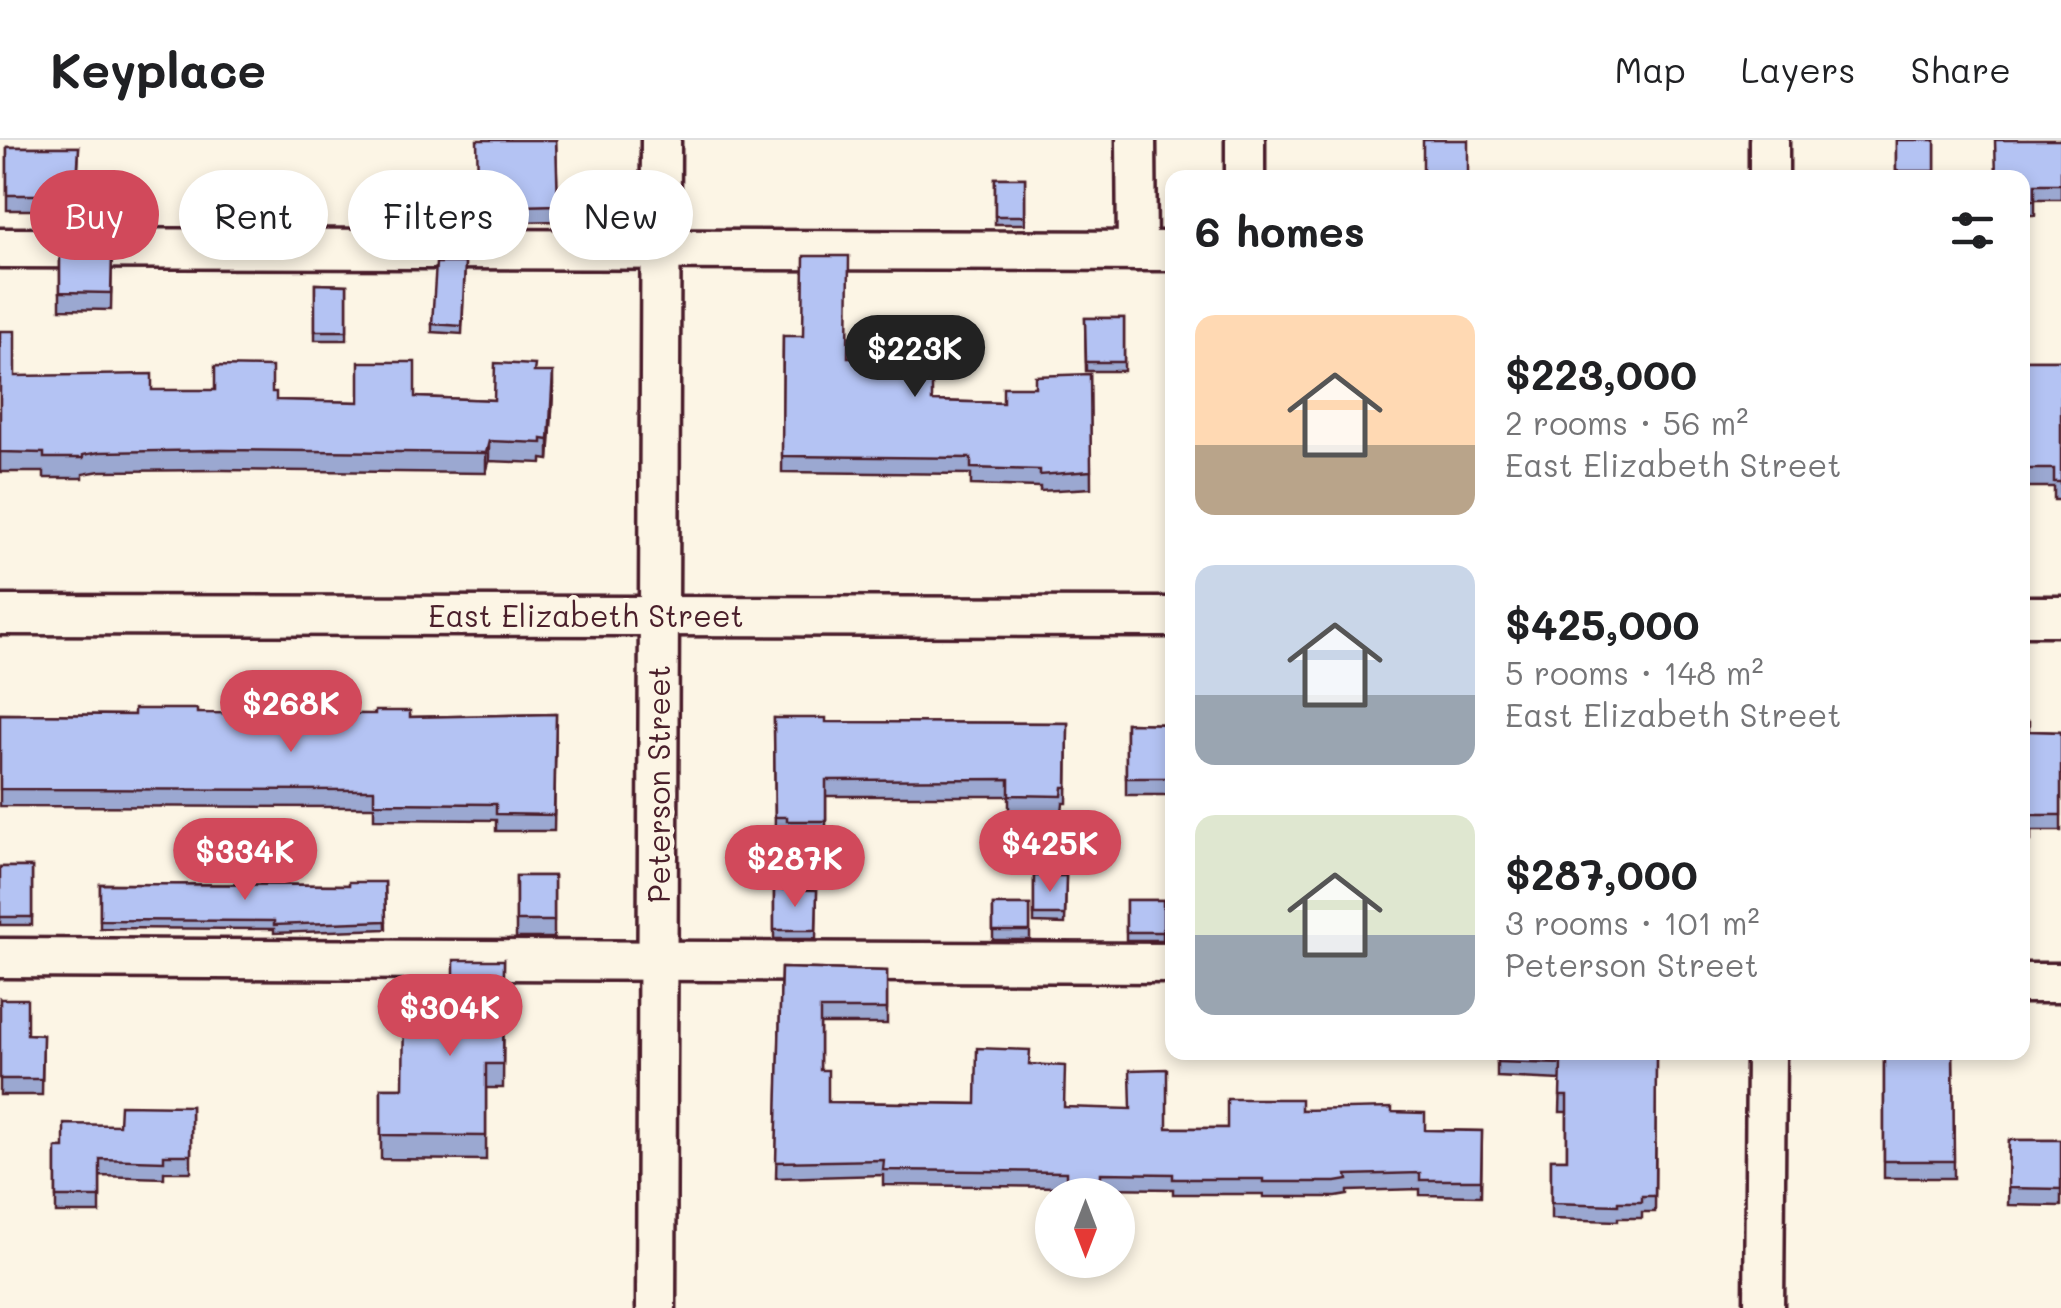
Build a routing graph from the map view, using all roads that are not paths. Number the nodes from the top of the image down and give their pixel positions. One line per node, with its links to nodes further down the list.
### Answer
1 (662, 140): 5 (street, Peterson Street)
2 (1136, 140): 11 (street)
3 (1245, 140): 6 (street)
4 (1769, 140): 7 (street)
5 (662, 170)
6 (1245, 170)
7 (1770, 170)
8 (0, 248): 9 (street)
9 (549, 248)
10 (693, 248): 11 (street)
11 (1155, 251)
12 (661, 260): 14 (street, Peterson Street)
13 (0, 615): 14 (street, East Elizabeth Street)
14 (659, 615): 15 (street, East Elizabeth Street); 19 (street, Peterson Street)
15 (1165, 616)
16 (2030, 616): 17 (street)
17 (2061, 616)
18 (0, 958): 19 (street)
19 (658, 959): 20 (street); 24 (street, Peterson Street)
20 (1165, 963)
21 (2030, 983): 22 (street)
22 (2061, 983)
23 (1766, 1060): 25 (street)
24 (656, 1308)
25 (1764, 1308)

